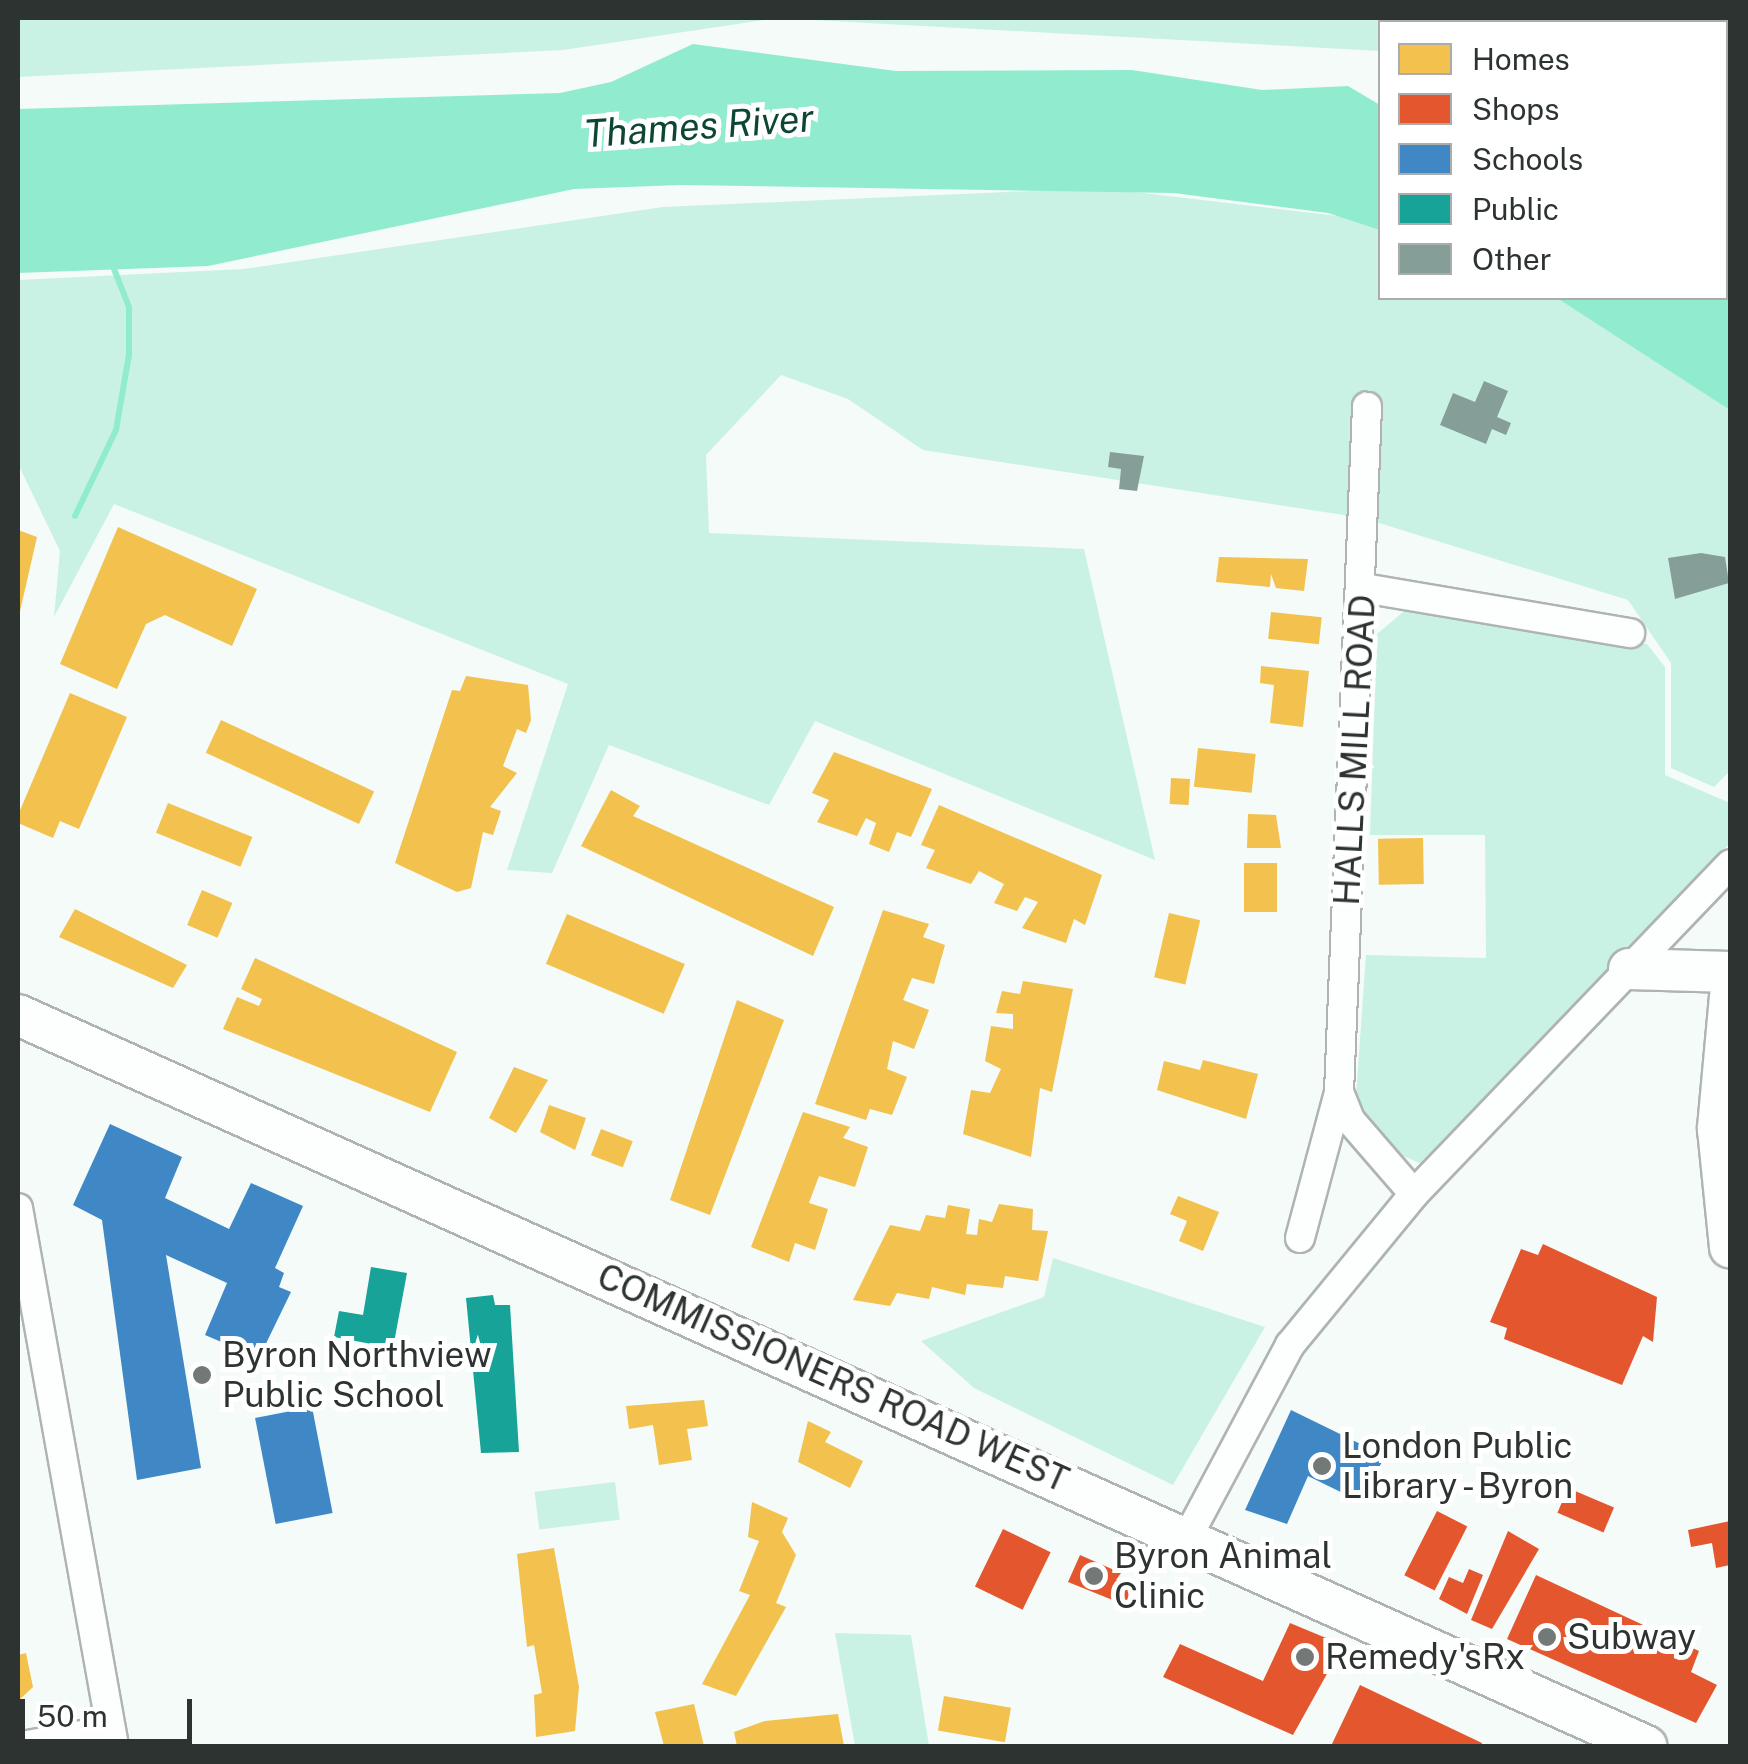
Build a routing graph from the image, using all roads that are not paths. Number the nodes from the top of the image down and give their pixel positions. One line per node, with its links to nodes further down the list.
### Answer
1 (1366, 407): 2 (street, HALLS MILL ROAD)
2 (1363, 588): 3 (street); 9 (street, HALLS MILL ROAD)
3 (1630, 633)
4 (1730, 864): 5 (street)
5 (1629, 968): 6 (main road); 10 (street)
6 (1730, 972)
7 (1730, 996): 13 (main road)
8 (18, 1015): 14 (main road, COMMISSIONERS ROAD WEST)
9 (1339, 1092): 10 (street); 12 (street, HALLS MILL ROAD)
10 (1414, 1194): 14 (street)
11 (18, 1208): 15 (street)
12 (1300, 1238)
13 (1730, 1248)
14 (1187, 1538): 17 (main road, COMMISSIONERS ROAD WEST)
15 (111, 1738): 16 (street)
16 (22, 1746)
17 (1646, 1746)

